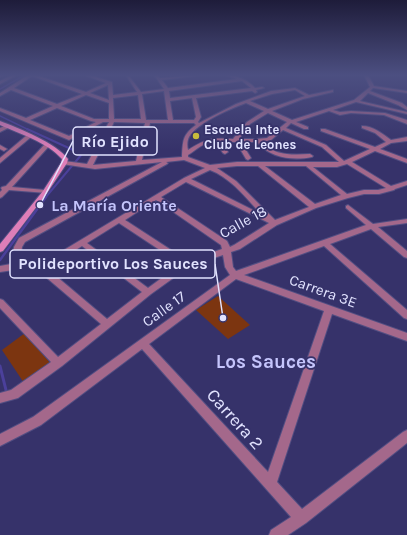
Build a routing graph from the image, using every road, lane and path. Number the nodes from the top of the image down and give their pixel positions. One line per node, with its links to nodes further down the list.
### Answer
1 (111, 99): 20 (street)
2 (41, 100): 12 (street)
3 (71, 100): 12 (street)
4 (142, 100): 21 (street)
5 (167, 100): 22 (street)
6 (195, 100): 26 (street)
7 (249, 100): 10 (street)
8 (298, 100): 16 (street)
9 (390, 100): 15 (street)
10 (246, 101): 16 (street); 26 (street)
11 (356, 101): 14 (street); 17 (street)
12 (56, 106): 18 (street); 19 (street)
13 (0, 109): 18 (street)
14 (328, 109): 23 (street); 24 (street)
15 (407, 109)
16 (268, 112): 23 (street); 36 (street)
17 (407, 113)
18 (25, 120): 19 (street)
19 (101, 121): 20 (street)
20 (112, 121): 21 (street); 53 (street)
21 (146, 121): 22 (street); 48 (street)
22 (170, 121): 26 (street)
23 (290, 122): 29 (street); 30 (street)
24 (407, 122)
25 (0, 123): 27 (main road)
26 (197, 123): 42 (street)
27 (7, 127): 31 (street); 33 (main road)
28 (364, 127): 38 (street)
29 (283, 128): 37 (street); 50 (street)
30 (306, 128)
31 (0, 130)
32 (323, 130): 40 (street)
33 (28, 137): 39 (main road); 46 (street)
34 (407, 139): 38 (street)
35 (217, 140): 36 (street); 41 (street); 42 (street)
36 (236, 140): 37 (street); 44 (street)
37 (260, 141): 43 (street)
38 (390, 142): 40 (street)
39 (47, 145): 51 (main road); 59 (street)
40 (373, 149): 47 (street); 50 (street)
41 (226, 152)
42 (185, 156): 45 (street); 55 (street)
43 (310, 156)
44 (248, 158)
45 (171, 160): 49 (street); 56 (street)
46 (0, 161)
47 (407, 162)
48 (139, 163): 49 (street); 53 (street)
49 (148, 163): 56 (street)
50 (346, 163): 54 (street); 60 (street)
51 (71, 164): 53 (street); 61 (main road)
52 (260, 165): 54 (street); 55 (street); 65 (street)
53 (89, 166)
54 (308, 166): 63 (street)
55 (211, 167): 57 (street); 69 (street)
56 (154, 168): 78 (street)
57 (186, 180): 64 (street); 69 (street)
58 (407, 184): 60 (street, Calle 18)
59 (4, 188): 61 (street); 62 (street)
60 (392, 189): 63 (street, Calle 18)
61 (45, 192): 73 (main road)
62 (0, 196)
63 (346, 196): 65 (street, Calle 18)
64 (157, 198): 67 (street); 74 (street)
65 (314, 207): 69 (street, Calle 18)
66 (348, 207): 70 (street)
67 (120, 220): 71 (street); 77 (street)
68 (407, 221): 70 (street, Calle 17)
69 (274, 223): 74 (street, Calle 18)
70 (372, 226): 72 (street, Calle 17); 75 (street)
71 (82, 243): 76 (street); 81 (street)
72 (326, 244): 80 (street, Calle 17); 84 (street)
73 (0, 249)
74 (226, 253): 77 (street, Calle 18); 80 (street)
75 (407, 255)
76 (36, 264): 78 (street); 85 (street)
77 (187, 264): 81 (street, Calle 18)
78 (15, 267): 79 (street)
79 (1, 270)
80 (233, 273): 83 (street, Carrera 3E); 87 (street, Calle 17)
81 (148, 292): 85 (street, Calle 18)
82 (0, 302): 88 (street)
83 (329, 308): 86 (street, Carrera 3E); 92 (street)
84 (407, 315)
85 (107, 324): 88 (street, Calle 18)
86 (407, 337)
87 (142, 343): 91 (street, Calle 17); 92 (street, Carrera 2)
88 (58, 363): 89 (street, Calle 18)
89 (0, 398)
90 (407, 436): 93 (street)
91 (0, 440)
92 (270, 483): 93 (street, Carrera 2)
93 (301, 518): 94 (street)
94 (276, 535)

